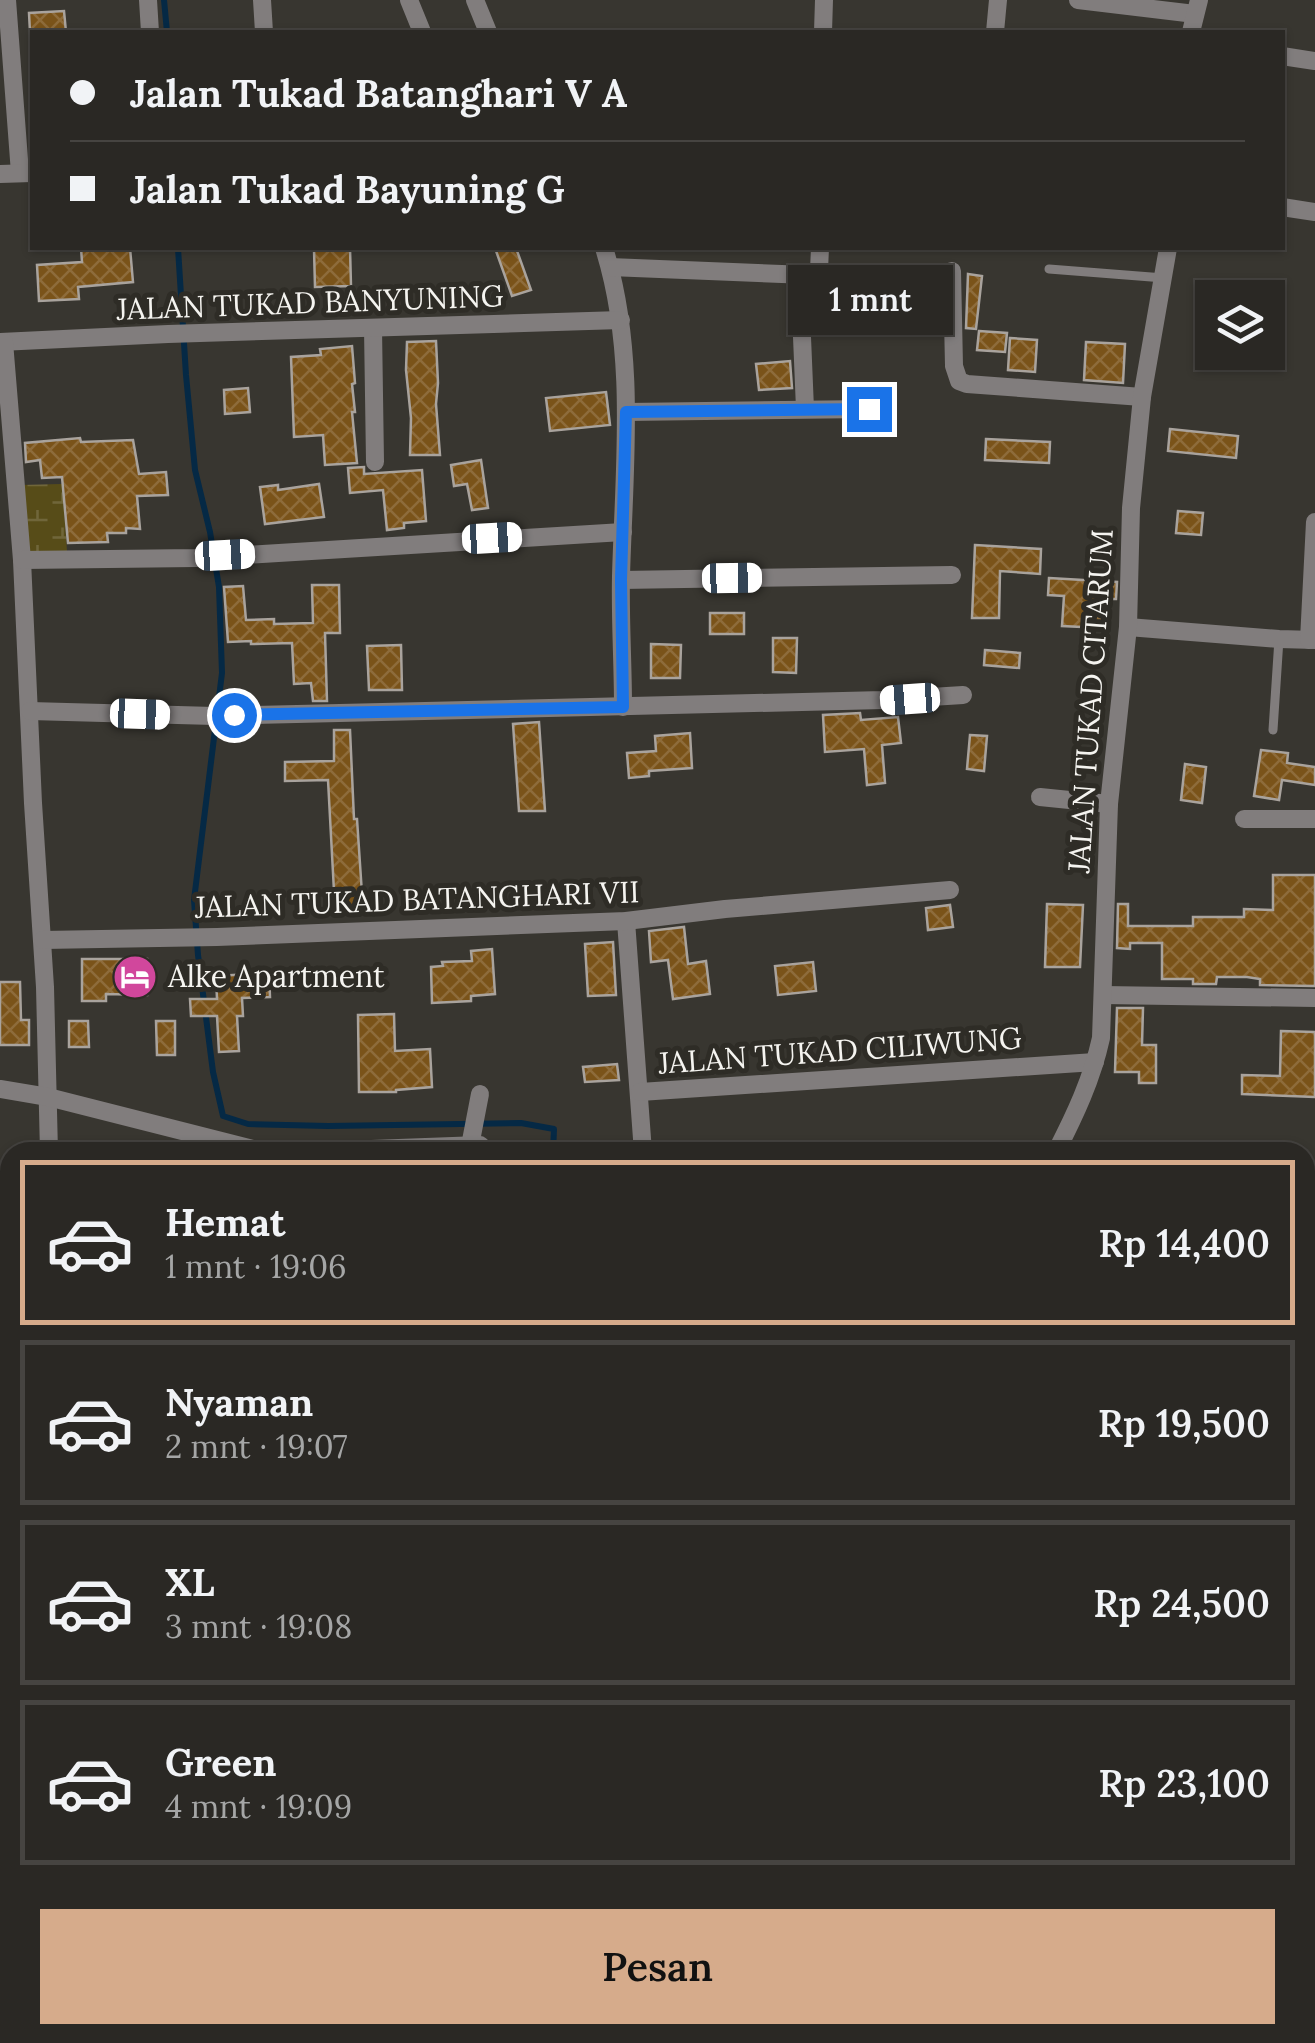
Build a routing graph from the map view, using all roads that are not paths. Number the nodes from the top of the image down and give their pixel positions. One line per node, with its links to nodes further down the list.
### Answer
1 (8, 0): 18 (street)
2 (148, 0): 10 (street)
3 (262, 0): 11 (street)
4 (408, 0): 12 (street)
5 (475, 0): 13 (street)
6 (824, 0): 14 (street)
7 (998, 0): 15 (street)
8 (1078, 0): 9 (street)
9 (1195, 16)
10 (150, 30)
11 (264, 30)
12 (421, 30)
13 (487, 30)
14 (823, 30)
15 (995, 30)
16 (1285, 56): 17 (street)
17 (1315, 61)
18 (26, 173): 19 (street)
19 (0, 174)
20 (1285, 207): 21 (street)
21 (1315, 212)
22 (605, 250): 25 (street)
23 (1168, 250): 28 (street, JALAN TUKAD CITARUM)
24 (820, 255): 25 (street)
25 (610, 267): 29 (street)
26 (1049, 269): 28 (lane)
27 (952, 272): 33 (street)
28 (1164, 278): 33 (street, JALAN TUKAD CITARUM)
29 (622, 320): 30 (street, JALAN TUKAD BANYUNING); 36 (street)
30 (372, 328): 32 (street, JALAN TUKAD BANYUNING); 37 (street)
31 (802, 337): 34 (street)
32 (2, 342): 40 (street)
33 (1142, 397): 43 (street, JALAN TUKAD CITARUM)
34 (805, 409): 35 (street); 36 (street)
35 (869, 409)
36 (626, 412): 39 (street)
37 (375, 462)
38 (1315, 522): 45 (street)
39 (623, 532): 40 (street); 42 (street)
40 (22, 560): 48 (street)
41 (952, 576): 42 (street)
42 (621, 580): 47 (street)
43 (1128, 628): 44 (street); 51 (street, JALAN TUKAD CITARUM)
44 (1279, 639): 45 (street); 49 (lane)
45 (1312, 640)
46 (963, 695): 47 (street)
47 (623, 707): 48 (street)
48 (30, 712): 56 (street)
49 (1273, 730)
50 (1040, 797): 51 (street)
51 (1109, 804): 57 (street, JALAN TUKAD CITARUM)
52 (1244, 819): 53 (street)
53 (1315, 819)
54 (950, 890): 55 (street, JALAN TUKAD BATANGHARI VII)
55 (626, 922): 56 (street, JALAN TUKAD BATANGHARI VII); 61 (street, JALAN TUKAD CILIWUNG)
56 (43, 940): 62 (street)
57 (1103, 995): 58 (street); 59 (street, JALAN TUKAD CITARUM)
58 (1315, 998)
59 (1096, 1062): 61 (street, JALAN TUKAD CILIWUNG); 68 (street, JALAN TUKAD CITARUM)
60 (0, 1089): 62 (street)
61 (640, 1092): 67 (street)
62 (48, 1097): 64 (street); 65 (street)
63 (478, 1130): 66 (street)
64 (49, 1142)
65 (226, 1142)
66 (375, 1142)
67 (642, 1142)
68 (1061, 1142)

